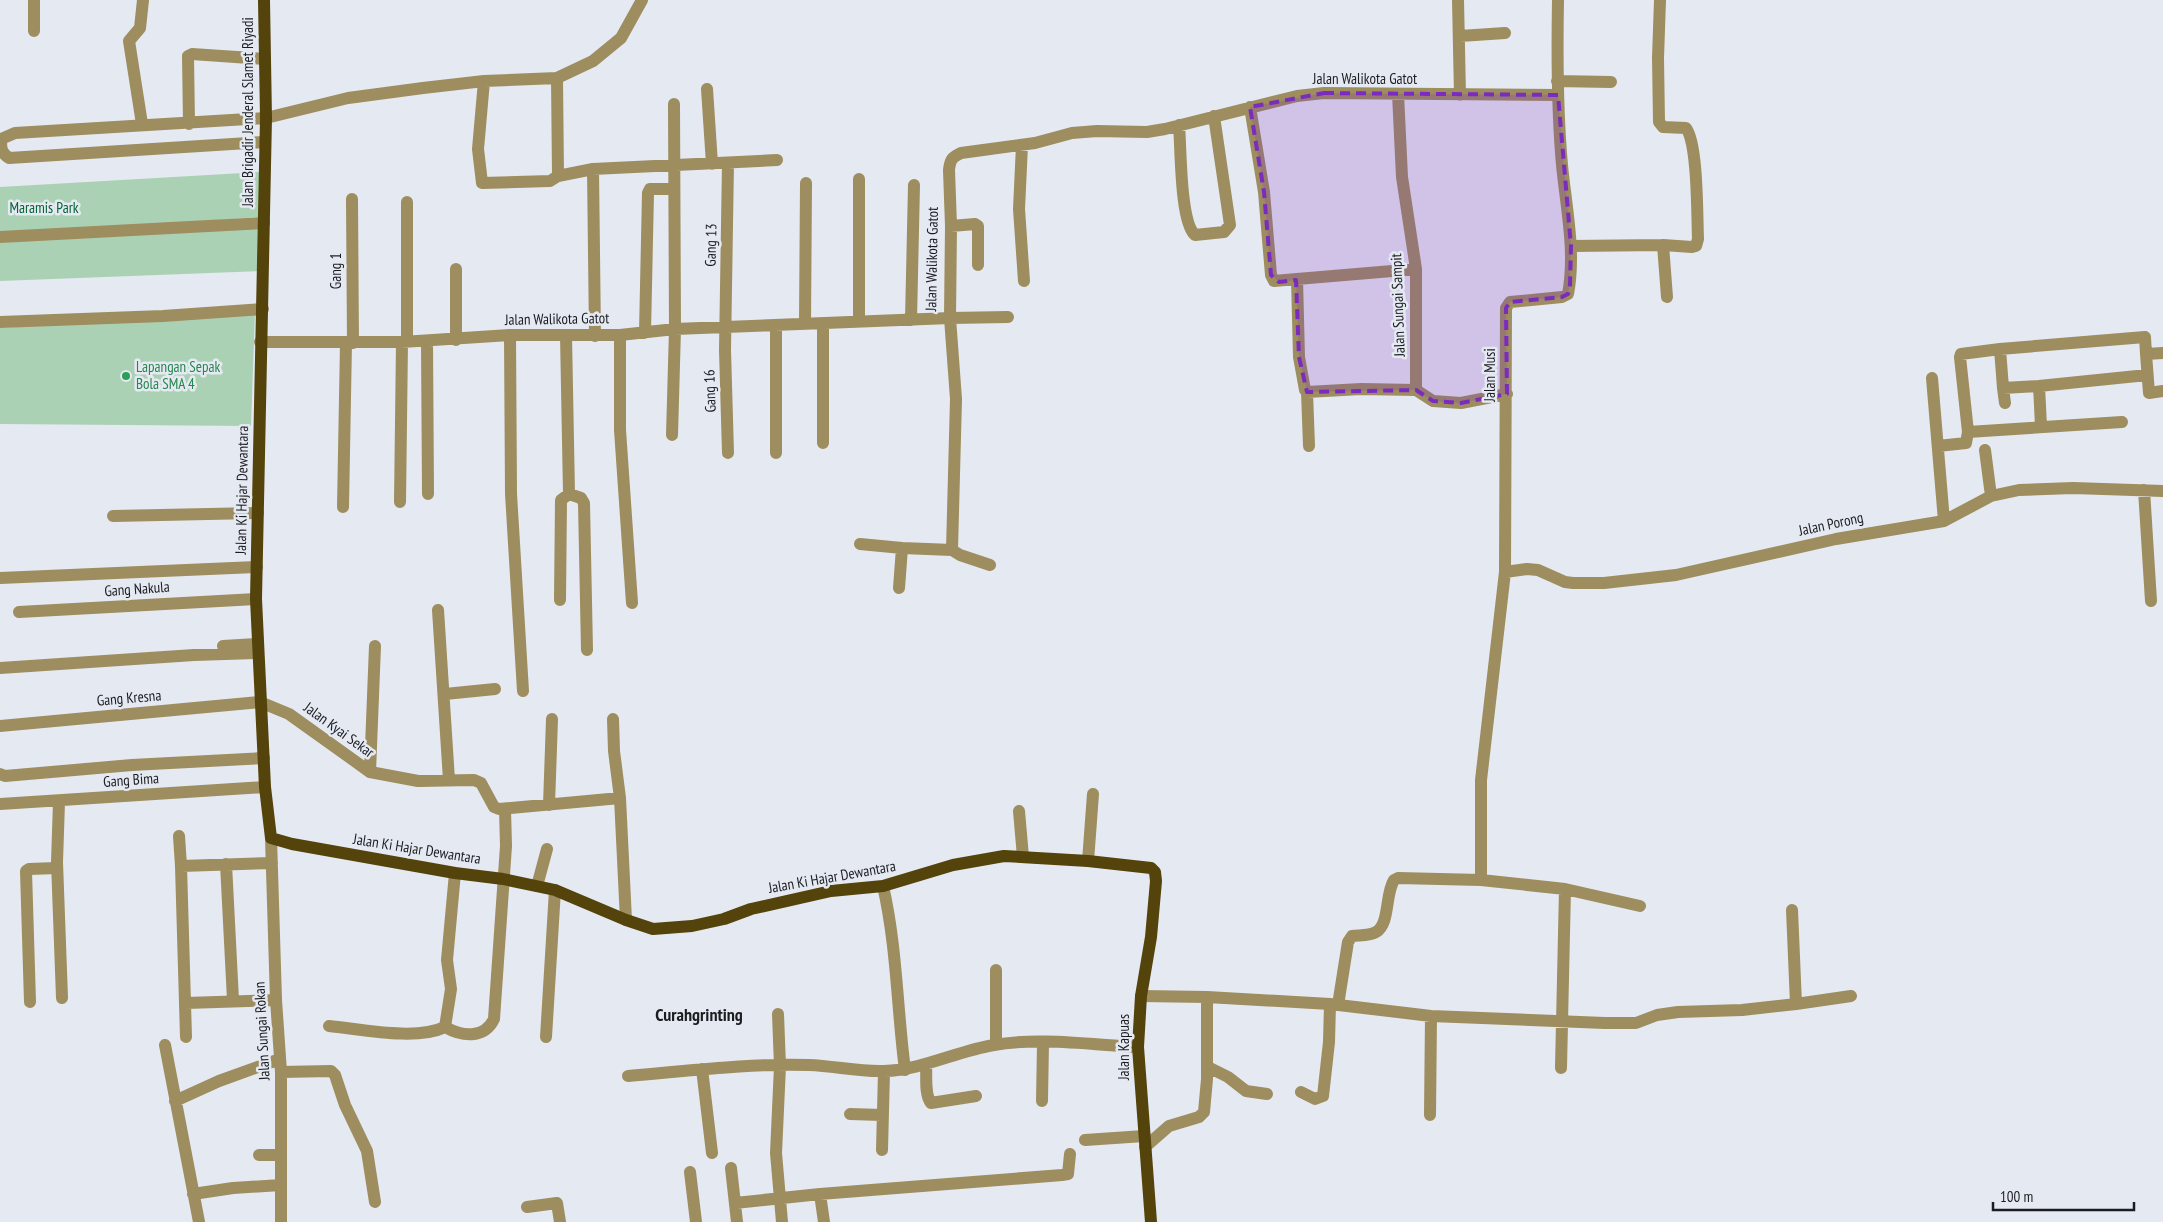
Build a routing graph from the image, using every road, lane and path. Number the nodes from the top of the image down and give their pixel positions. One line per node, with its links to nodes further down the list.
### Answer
1 (34, 0): 8 (street)
2 (143, 0): 24 (street)
3 (264, 0): 11 (main road, Jalan Brigadir Jenderal Slamet Riyadi)
4 (642, 0): 12 (street)
5 (1458, 0): 10 (street)
6 (1558, 0): 14 (street, Jalan Musi)
7 (1660, 0): 44 (street)
8 (34, 31)
9 (1505, 33): 10 (street)
10 (1460, 36): 18 (street)
11 (265, 59): 23 (main road, Jalan Brigadir Jenderal Slamet Riyadi); 25 (street)
12 (557, 78): 13 (street); 34 (street)
13 (484, 81): 23 (street); 34 (street)
14 (1557, 81): 15 (street); 19 (street, Jalan Musi)
15 (1611, 82)
16 (707, 89): 31 (street)
17 (1398, 94): 18 (street, Jalan Walikota Gatot); 21 (street, Jalan Walikota Gatot); 47 (street, Jalan Sungai Sampit)
18 (1460, 95): 19 (street, Jalan Walikota Gatot)
19 (1558, 95): 45 (street, Jalan Musi)
20 (674, 104): 32 (street)
21 (1250, 107): 22 (street, Jalan Walikota Gatot); 49 (street)
22 (1214, 116): 26 (street, Jalan Walikota Gatot); 26 (street)
23 (266, 118): 25 (street); 27 (main road, Jalan Brigadir Jenderal Slamet Riyadi)
24 (142, 124): 25 (street); 27 (street)
25 (189, 124)
26 (1179, 125): 28 (street, Jalan Walikota Gatot)
27 (264, 142): 41 (main road, Jalan Brigadir Jenderal Slamet Riyadi)
28 (1022, 145): 42 (street, Jalan Walikota Gatot); 50 (street)
29 (777, 160): 30 (street)
30 (728, 163): 31 (street); 61 (street, Gang 13)
31 (712, 164): 32 (street)
32 (674, 166): 33 (street); 38 (street)
33 (593, 169): 34 (street); 67 (street)
34 (558, 176)
35 (859, 179): 57 (street)
36 (806, 183): 58 (street)
37 (914, 185): 55 (street)
38 (674, 189): 62 (street); 63 (street)
39 (352, 199): 72 (street, Gang 1)
40 (406, 202): 71 (street)
41 (264, 223): 43 (street); 52 (main road, Jalan Ki Hajar Dewantara)
42 (951, 226): 46 (street); 54 (street, Jalan Walikota Gatot)
43 (0, 237)
44 (1663, 245): 45 (street); 51 (street)
45 (1571, 246): 83 (street, Jalan Musi)
46 (978, 265)
47 (1416, 269): 49 (street); 80 (street, Jalan Sungai Sampit)
48 (456, 270): 68 (street)
49 (1297, 279): 82 (street)
50 (1024, 281)
51 (1667, 297)
52 (263, 309): 56 (street); 70 (main road, Jalan Ki Hajar Dewantara)
53 (1008, 317): 54 (street)
54 (950, 318): 55 (street, Jalan Walikota Gatot); 107 (street)
55 (911, 320): 57 (street, Jalan Walikota Gatot)
56 (0, 322)
57 (859, 322): 59 (street, Jalan Walikota Gatot)
58 (806, 324): 59 (street, Jalan Walikota Gatot); 60 (street, Jalan Walikota Gatot)
59 (823, 324): 89 (street)
60 (776, 325): 61 (street, Jalan Walikota Gatot); 94 (street)
61 (726, 328): 62 (street, Jalan Walikota Gatot); 93 (street, Gang 16)
62 (675, 329): 63 (street, Jalan Walikota Gatot); 88 (street)
63 (645, 333): 66 (street, Jalan Walikota Gatot)
64 (510, 335): 65 (street, Jalan Walikota Gatot); 68 (street, Jalan Walikota Gatot); 126 (street)
65 (566, 335): 67 (street, Jalan Walikota Gatot); 98 (street)
66 (620, 335): 67 (street, Jalan Walikota Gatot); 116 (street)
67 (594, 336)
68 (456, 340): 69 (street, Jalan Walikota Gatot)
69 (427, 341): 71 (street, Jalan Walikota Gatot); 97 (street)
70 (260, 342): 72 (street, Jalan Walikota Gatot); 102 (main road, Jalan Ki Hajar Dewantara)
71 (404, 342): 72 (street, Jalan Walikota Gatot); 100 (street)
72 (349, 343): 101 (street, Gang 1)
73 (2000, 349): 75 (street); 79 (street); 87 (street)
74 (2163, 353): 75 (street)
75 (2146, 354): 76 (street)
76 (2147, 375): 78 (street); 81 (street)
77 (1932, 378): 91 (street)
78 (2039, 386): 79 (street); 86 (street)
79 (2003, 388): 84 (street)
80 (1416, 390): 82 (street); 83 (street)
81 (2163, 391)
82 (1307, 392): 90 (street)
83 (1506, 394): 110 (street, Jalan Musi)
84 (2005, 403)
85 (2122, 422): 86 (street)
86 (2041, 426): 87 (street)
87 (1968, 432): 91 (street)
88 (672, 435)
89 (823, 443)
90 (1309, 446)
91 (1938, 446): 104 (street)
92 (1986, 450): 99 (street)
93 (728, 453)
94 (776, 453)
95 (2144, 490): 96 (street, Jalan Porong); 99 (street, Jalan Porong); 115 (street)
96 (2163, 491)
97 (428, 494)
98 (569, 494): 114 (street); 121 (street)
99 (1991, 496): 104 (street, Jalan Porong)
100 (400, 502)
101 (343, 507)
102 (258, 513): 103 (street); 109 (main road, Jalan Ki Hajar Dewantara)
103 (112, 516)
104 (1944, 521): 110 (street, Jalan Porong)
105 (860, 544): 106 (street)
106 (902, 548): 107 (street); 112 (street)
107 (952, 550): 108 (street)
108 (990, 565)
109 (257, 567): 111 (street); 113 (main road, Jalan Ki Hajar Dewantara)
110 (1505, 572): 156 (street, Jalan Musi)
111 (0, 578)
112 (899, 588)
113 (256, 599): 118 (street, Gang Nakula); 120 (main road, Jalan Ki Hajar Dewantara)
114 (560, 600)
115 (2151, 601)
116 (632, 603)
117 (438, 610): 127 (street)
118 (19, 612)
119 (375, 646): 133 (street)
120 (258, 649): 122 (street); 128 (main road, Jalan Ki Hajar Dewantara)
121 (587, 650)
122 (71, 660): 123 (street); 124 (street)
123 (0, 663)
124 (0, 668)
125 (495, 689): 127 (street)
126 (523, 691)
127 (445, 694): 135 (street)
128 (260, 702): 131 (street, Gang Kresna); 132 (main road, Jalan Ki Hajar Dewantara); 133 (street, Jalan Kyai Sekar)
129 (552, 719): 141 (street)
130 (613, 719): 138 (street)
131 (0, 726)
132 (264, 758): 134 (street); 136 (main road, Jalan Ki Hajar Dewantara)
133 (370, 772): 135 (street, Jalan Kyai Sekar)
134 (0, 774)
135 (449, 780): 142 (street, Jalan Kyai Sekar)
136 (265, 787): 139 (street, Gang Bima); 145 (main road, Jalan Ki Hajar Dewantara)
137 (1093, 794): 148 (street)
138 (620, 798): 141 (street); 163 (street)
139 (59, 802): 140 (street, Gang Bima); 152 (street)
140 (0, 804)
141 (549, 805): 142 (street)
142 (505, 809): 155 (street)
143 (1019, 810): 147 (street)
144 (179, 836): 151 (street)
145 (271, 838): 149 (street, Jalan Sungai Rokan); 154 (main road, Jalan Ki Hajar Dewantara)
146 (547, 849): 157 (street)
147 (1023, 857): 148 (main road, Jalan Ki Hajar Dewantara); 158 (main road, Jalan Ki Hajar Dewantara)
148 (1088, 861): 153 (main road, Jalan Ki Hajar Dewantara)
149 (272, 863): 150 (street); 170 (street, Jalan Sungai Rokan)
150 (226, 864): 151 (street); 169 (street)
151 (182, 866): 172 (street)
152 (57, 868): 168 (street); 171 (street)
153 (1155, 872): 165 (main road, Jalan Kapuas)
154 (455, 873): 155 (main road, Jalan Ki Hajar Dewantara); 179 (street)
155 (503, 879): 157 (main road, Jalan Ki Hajar Dewantara); 179 (street)
156 (1481, 880): 159 (street); 174 (street)
157 (537, 886): 160 (main road, Jalan Ki Hajar Dewantara)
158 (883, 886): 163 (main road, Jalan Ki Hajar Dewantara); 192 (street)
159 (1565, 889): 161 (street); 177 (street)
160 (555, 890): 163 (main road, Jalan Ki Hajar Dewantara); 181 (street)
161 (1640, 906)
162 (1792, 910): 173 (street)
163 (626, 920)
164 (996, 970): 183 (street)
165 (1145, 996): 167 (street); 185 (main road, Jalan Kapuas)
166 (1852, 996): 173 (street)
167 (1207, 997): 174 (street); 189 (street)
168 (62, 998)
169 (233, 1000): 170 (street); 172 (street)
170 (276, 1000): 187 (street, Jalan Sungai Rokan)
171 (30, 1002)
172 (186, 1002): 180 (street)
173 (1796, 1004): 177 (street)
174 (1334, 1005): 176 (street); 195 (street)
175 (778, 1014): 188 (street)
176 (1431, 1016): 177 (street); 202 (street)
177 (1561, 1022): 190 (street)
178 (329, 1026): 179 (street)
179 (445, 1027)
180 (186, 1037)
181 (546, 1037)
182 (1043, 1043): 183 (street); 185 (street); 199 (street)
183 (996, 1044): 186 (street)
184 (165, 1045): 198 (street)
185 (1138, 1047): 204 (main road, Jalan Kapuas)
186 (926, 1064): 192 (street); 197 (street)
187 (280, 1066): 198 (street); 209 (street, Jalan Sungai Rokan); 216 (street)
188 (780, 1066): 191 (street); 193 (street); 215 (street)
189 (1208, 1067): 196 (street); 204 (street)
190 (1561, 1068)
191 (702, 1069): 194 (street); 206 (street)
192 (905, 1070): 193 (street)
193 (884, 1072): 201 (street)
194 (628, 1076)
195 (1301, 1092)
196 (1266, 1094)
197 (976, 1096)
198 (175, 1101): 213 (street)
199 (1042, 1101)
200 (850, 1114): 201 (street)
201 (882, 1115): 205 (street)
202 (1430, 1115)
203 (1085, 1140): 204 (street)
204 (1148, 1140): 226 (main road, Jalan Kapuas)
205 (882, 1150)
206 (712, 1153)
207 (259, 1154): 209 (street)
208 (1070, 1154): 214 (street)
209 (281, 1155): 212 (street, Jalan Sungai Rokan)
210 (731, 1168): 217 (street)
211 (690, 1172): 222 (street)
212 (281, 1185): 213 (street); 220 (street, Jalan Sungai Rokan)
213 (193, 1194): 219 (street)
214 (820, 1194): 215 (street); 225 (street)
215 (779, 1198): 217 (street); 224 (street)
216 (375, 1202)
217 (735, 1203): 223 (street)
218 (527, 1207): 221 (street)
219 (199, 1222)
220 (281, 1222)
221 (560, 1222)
222 (696, 1222)
223 (737, 1222)
224 (782, 1222)
225 (824, 1222)
226 (1152, 1222)

